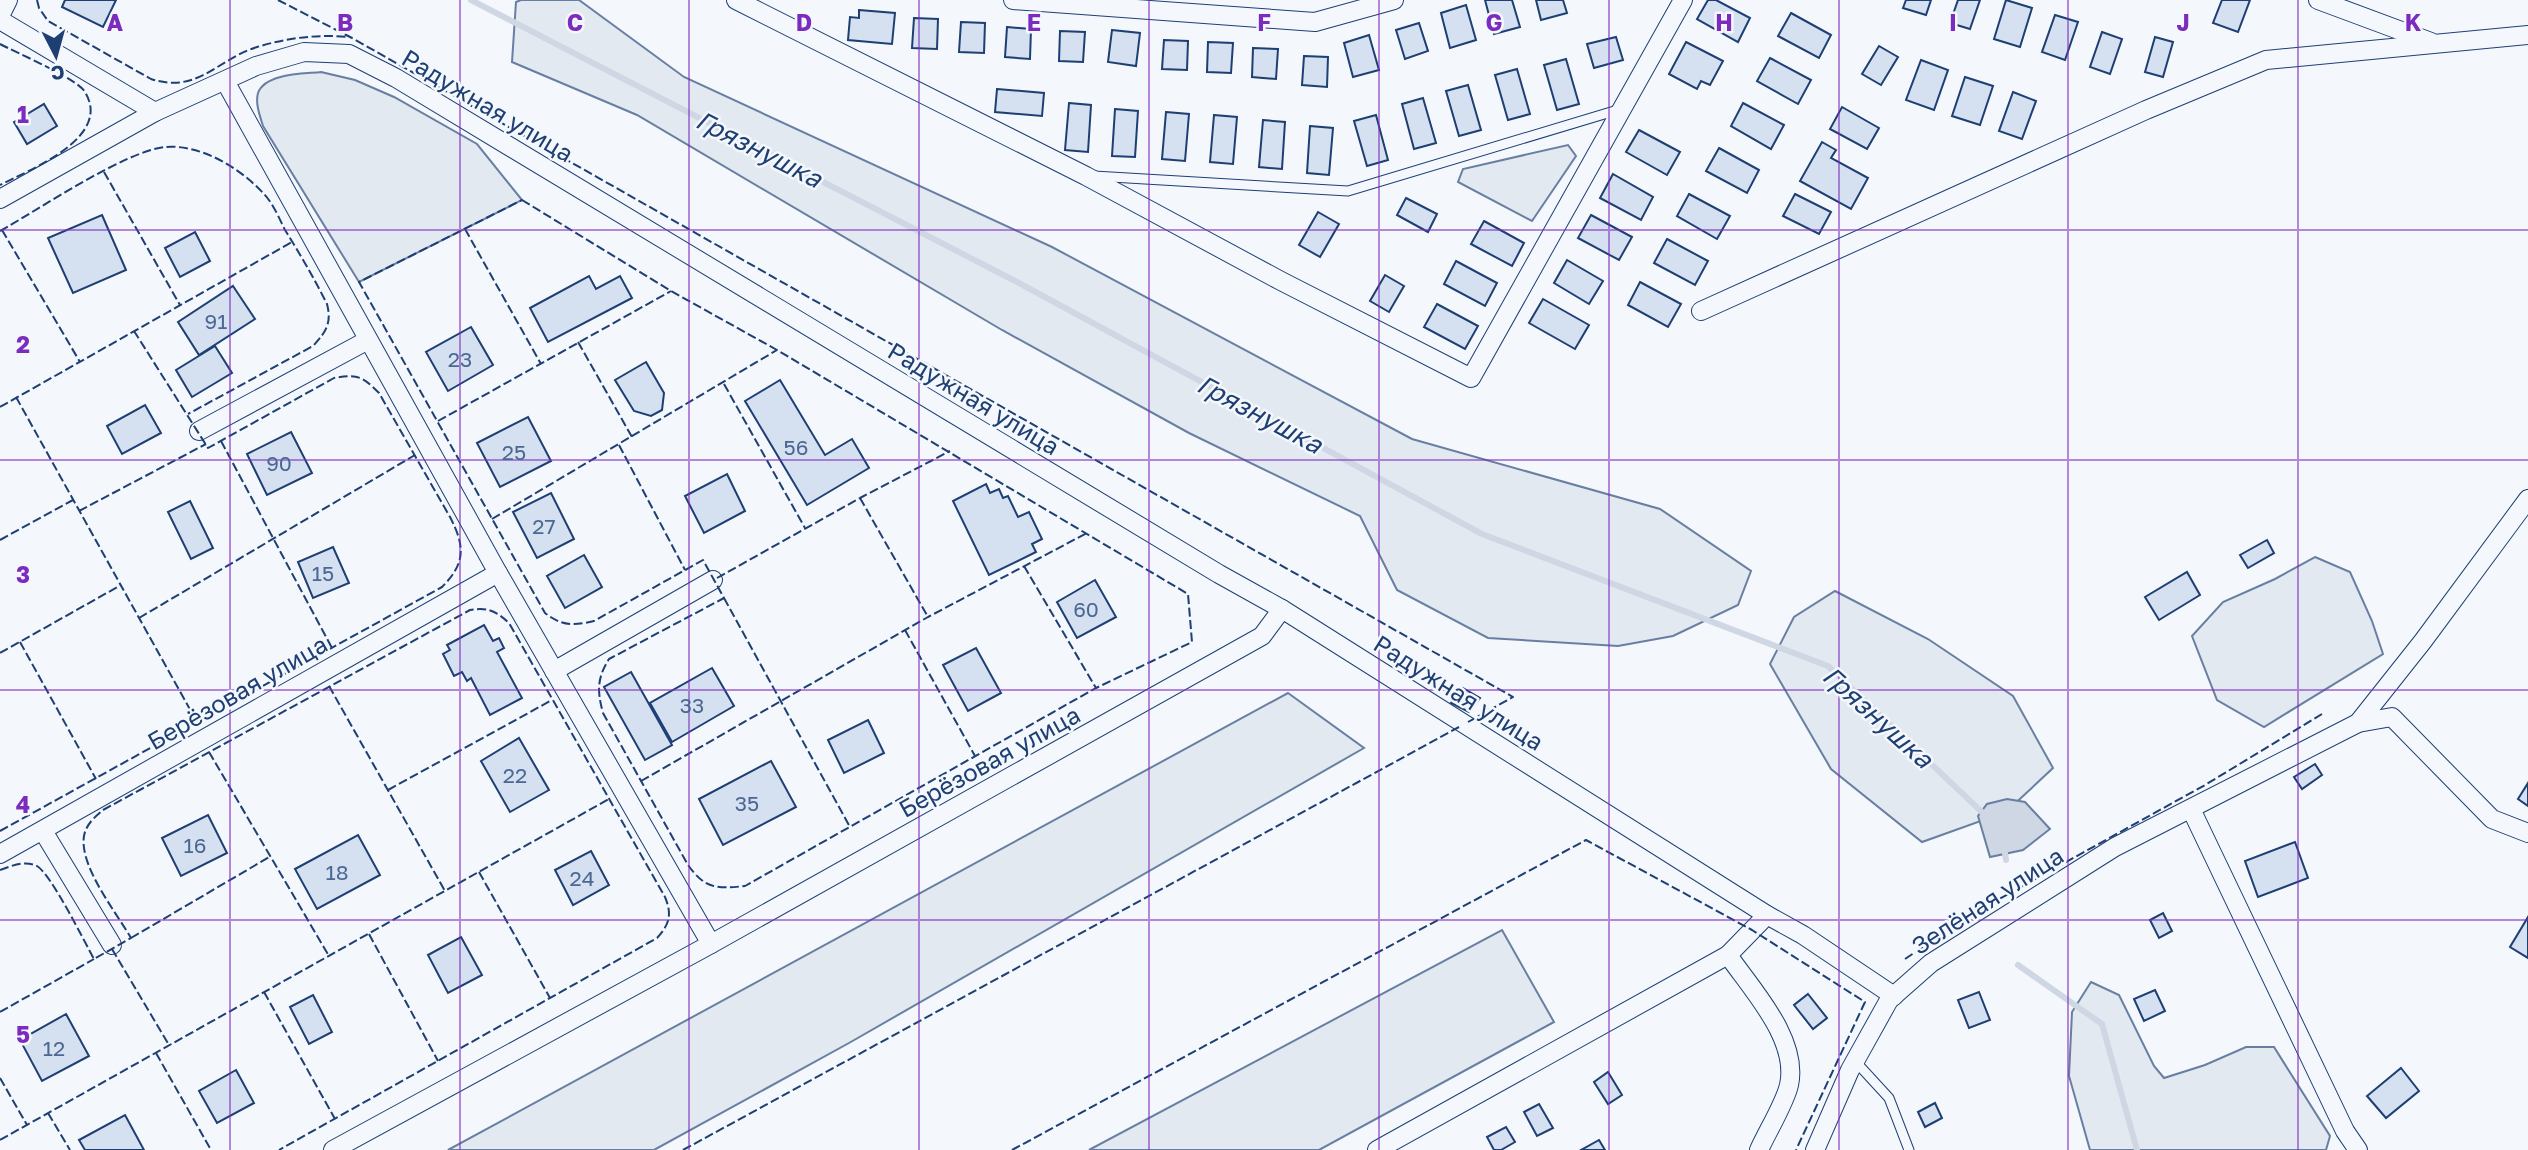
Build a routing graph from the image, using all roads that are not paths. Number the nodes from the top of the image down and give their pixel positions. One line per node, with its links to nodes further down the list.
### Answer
1 (8, 0): 7 (street)
2 (736, 0): 13 (street)
3 (1013, 0): 4 (street)
4 (1394, 0)
5 (1683, 0): 11 (street)
6 (2318, 0): 9 (street)
7 (0, 18): 12 (street)
8 (2528, 35): 9 (street)
9 (2434, 43): 15 (street)
10 (225, 81): 12 (street, Радужная улица); 16 (street); 21 (street, Радужная улица)
11 (1622, 108): 13 (lane); 13 (street)
12 (155, 112): 14 (street, Радужная улица)
13 (1086, 176)
14 (0, 199)
15 (1700, 311)
16 (368, 340): 17 (street); 19 (street)
17 (199, 431)
18 (2528, 499): 23 (street)
19 (498, 573): 22 (street); 25 (street, Берёзовая улица)
20 (713, 580): 22 (street)
21 (1282, 609): 28 (street, Радужная улица); 29 (street, Берёзовая улица)
22 (554, 671): 29 (street)
23 (2358, 723): 24 (street, Зелёная улица); 26 (street)
24 (2191, 809): 32 (street, Зелёная улица); 39 (street)
25 (43, 831): 27 (street, Берёзовая улица); 30 (street)
26 (2528, 833)
27 (0, 854)
28 (1767, 915): 31 (street); 32 (street, Радужная улица)
29 (711, 944): 34 (street, Берёзовая улица)
30 (112, 945)
31 (1728, 955): 35 (street); 36 (street)
32 (1894, 996): 33 (street, Зелёная улица)
33 (1855, 1061): 37 (street, Зелёная улица); 38 (lane)
34 (333, 1150)
35 (1377, 1150)
36 (1759, 1150)
37 (1815, 1150)
38 (1909, 1150)
39 (2358, 1150)

